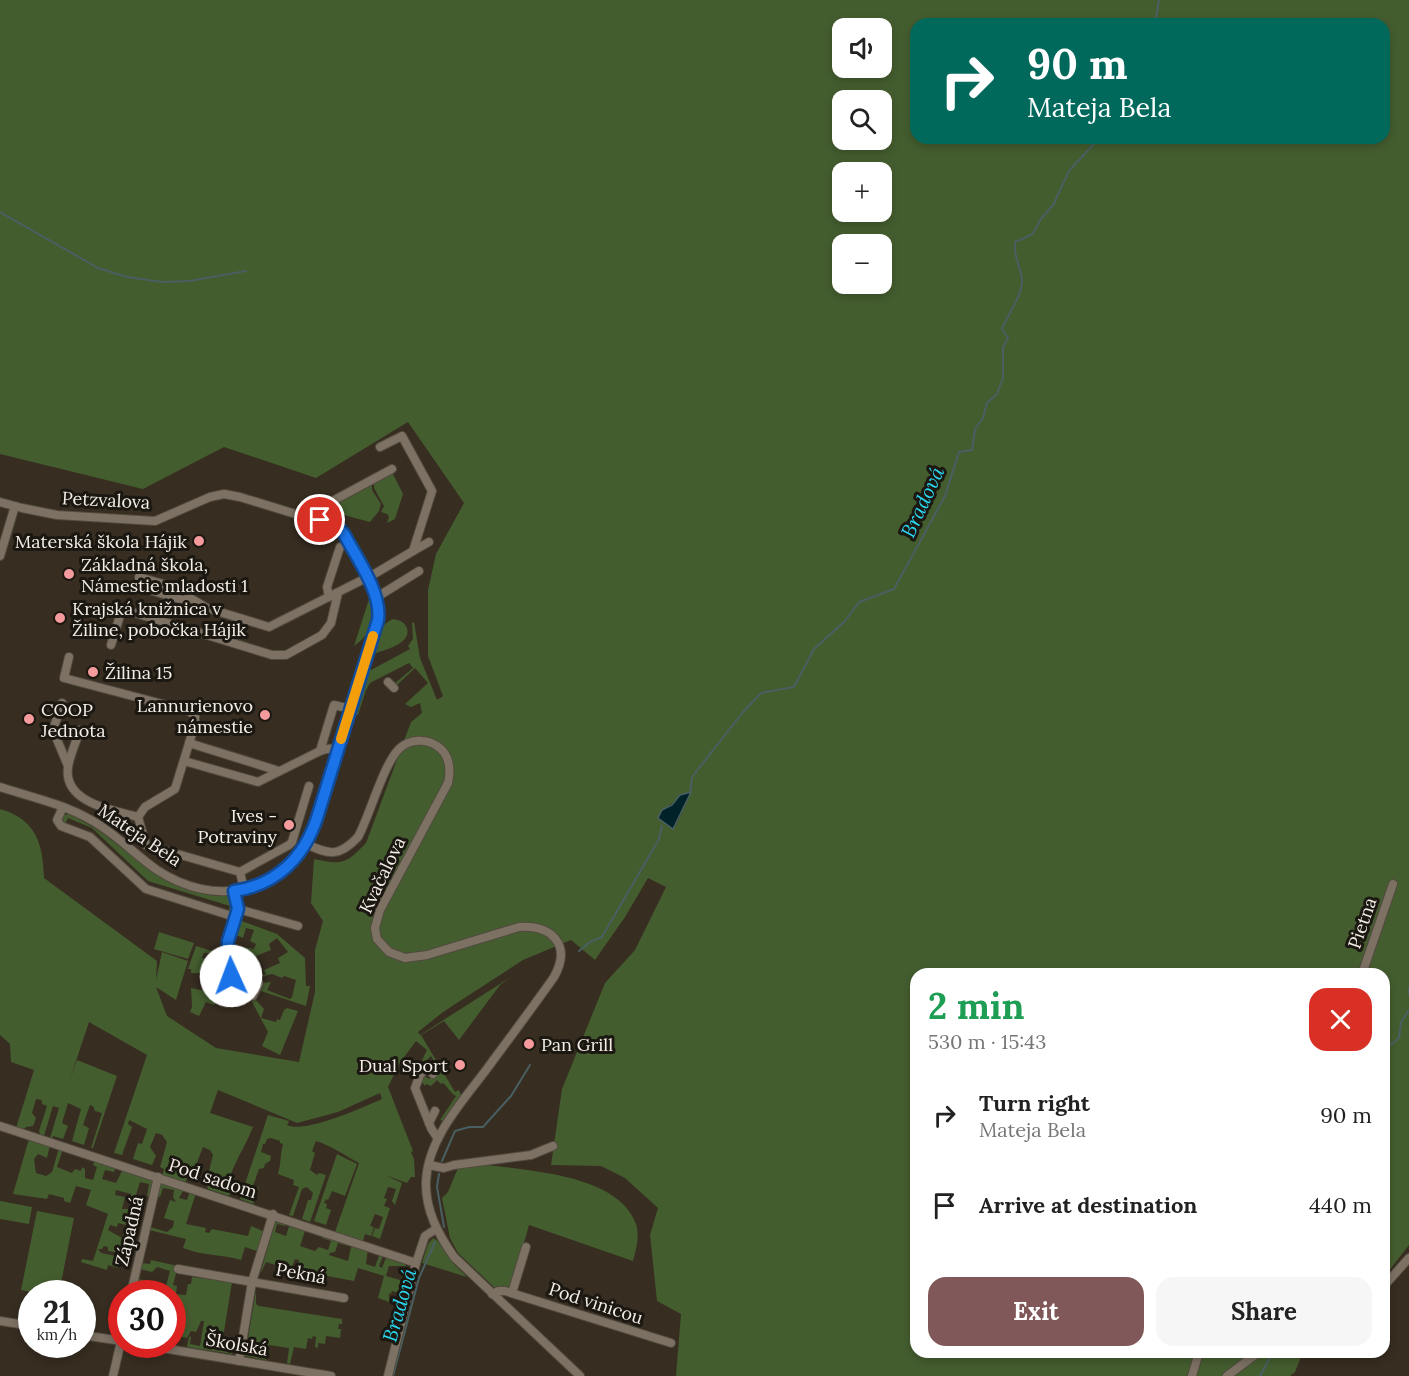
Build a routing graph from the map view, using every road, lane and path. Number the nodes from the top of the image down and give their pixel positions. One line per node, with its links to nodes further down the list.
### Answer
1 (380, 447): 8 (street)
2 (392, 469): 5 (street)
3 (0, 502): 4 (street, Petzvalova)
4 (15, 506): 5 (street, Petzvalova); 9 (street)
5 (316, 519): 11 (street, Mateja Bela)
6 (429, 542): 8 (street)
7 (340, 547): 13 (street)
8 (413, 551): 11 (street)
9 (0, 556)
10 (419, 571): 14 (street)
11 (367, 577): 13 (street); 14 (street, Mateja Bela)
12 (137, 581): 13 (street)
13 (333, 595): 15 (street)
14 (377, 597): 18 (street, Mateja Bela)
15 (111, 645)
16 (69, 657): 20 (street)
17 (62, 703): 24 (street)
18 (351, 709): 21 (street, Mateja Bela); 22 (street)
19 (80, 730): 24 (street)
20 (189, 744): 23 (street); 25 (street)
21 (339, 748): 22 (street); 29 (street, Mateja Bela)
22 (320, 752): 25 (street)
23 (184, 761): 25 (street); 31 (street)
24 (68, 767): 31 (street)
25 (279, 771)
26 (309, 786): 28 (street)
27 (0, 787): 30 (street, Mateja Bela)
28 (305, 799): 29 (street); 35 (street)
29 (321, 804): 32 (street, Mateja Bela)
30 (63, 807): 34 (street, Mateja Bela); 38 (street, Mateja Bela)
31 (138, 817): 33 (street, Mateja Bela)
32 (306, 844): 37 (street, Mateja Bela); 46 (street, Kvačalova)
33 (146, 845): 34 (street); 35 (street, Mateja Bela)
34 (138, 856): 37 (street, Mateja Bela)
35 (240, 872): 37 (street)
36 (1393, 884): 41 (street, Pietna)
37 (239, 890): 38 (street)
38 (236, 913): 39 (street); 40 (street)
39 (298, 926)
40 (236, 958): 40 (street)
41 (1364, 968)
42 (433, 1074): 44 (street)
43 (435, 1111): 44 (street)
44 (429, 1123): 46 (street)
45 (0, 1126): 49 (street, Pod sadom)
46 (438, 1139): 48 (street, Kvačalova)
47 (553, 1146): 48 (street)
48 (429, 1165): 51 (street, Kvačalova)
49 (158, 1177): 50 (street, Pod sadom); 57 (street, Západná)
50 (273, 1214): 54 (street, Pod sadom); 58 (street, Pekná)
51 (436, 1229): 54 (street); 60 (street, Kvačalova)
52 (526, 1247): 59 (street)
53 (1409, 1258): 56 (street)
54 (416, 1263): 72 (street)
55 (178, 1269): 58 (street, Pekná)
56 (1390, 1279)
57 (135, 1280)
58 (252, 1282): 61 (street, Pekná); 69 (street, Pekná)
59 (512, 1293): 60 (street, Pod vinicou); 64 (street, Pod vinicou)
60 (492, 1294): 73 (street, Kvačalova)
61 (344, 1298)
62 (0, 1321): 63 (street)
63 (18, 1324)
64 (671, 1343)
65 (186, 1352): 69 (street, Školská)
66 (116, 1358): 70 (street)
67 (1197, 1358): 74 (street)
68 (1251, 1358): 75 (street)
69 (239, 1361): 71 (street, Školská)
70 (112, 1376)
71 (331, 1376)
72 (388, 1376)
73 (580, 1376)
74 (1192, 1376)
75 (1227, 1376)

